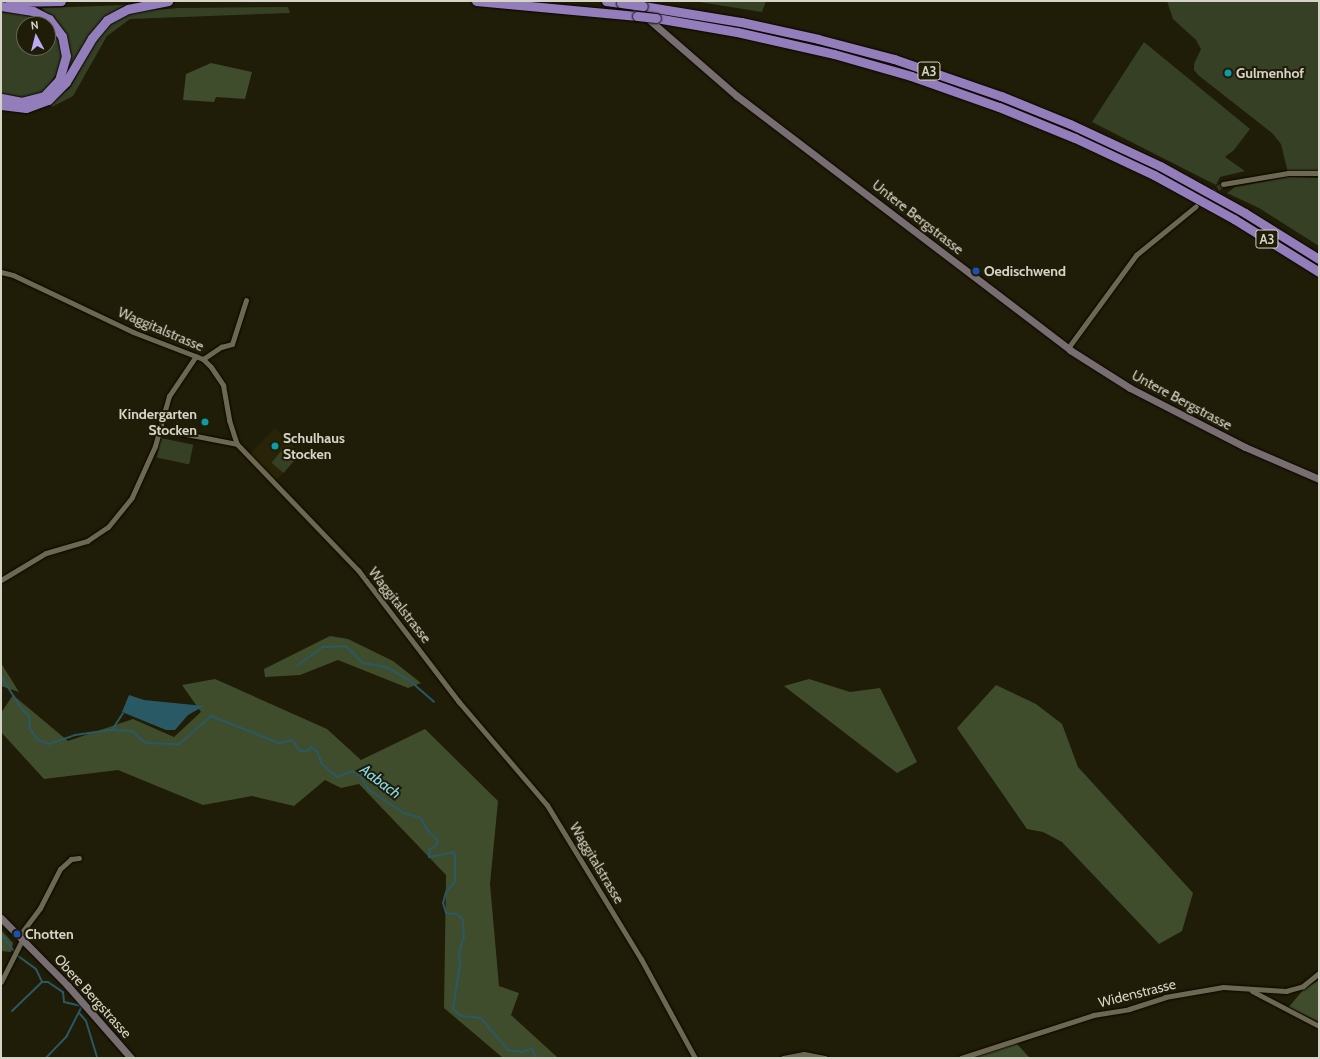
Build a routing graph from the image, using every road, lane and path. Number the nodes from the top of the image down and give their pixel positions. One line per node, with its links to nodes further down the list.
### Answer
1 (61, 1): 5 (highway)
2 (168, 1): 9 (highway)
3 (476, 1): 15 (highway, A3, bridge)
4 (606, 1): 6 (highway, A3)
5 (1, 2)
6 (624, 2): 13 (highway, A3, bridge); 17 (main road, Untere Bergstrasse)
7 (1, 6): 8 (highway)
8 (1, 98)
9 (1, 105)
10 (1319, 173): 11 (street)
11 (1223, 184)
12 (1196, 206): 17 (street)
13 (1319, 259)
14 (1, 272): 18 (street, Waggitalstrasse)
15 (1319, 272)
16 (246, 300): 19 (street)
17 (1068, 348): 22 (main road, Untere Bergstrasse)
18 (196, 356): 19 (street, Waggitalstrasse); 20 (street)
19 (203, 359): 21 (street, Waggitalstrasse)
20 (160, 429): 21 (street); 23 (street)
21 (237, 444): 32 (street, Waggitalstrasse)
22 (1319, 479)
23 (1, 580)
24 (79, 858): 26 (street)
25 (1, 918): 26 (main road, Obere Bergstrasse)
26 (21, 938): 28 (street); 31 (main road, Obere Bergstrasse)
27 (1319, 973): 29 (street, Widenstrasse)
28 (1, 982)
29 (1250, 990): 30 (street); 35 (street, Widenstrasse)
30 (1319, 1026)
31 (131, 1058)
32 (695, 1058)
33 (783, 1058): 34 (street)
34 (825, 1058)
35 (961, 1058)

